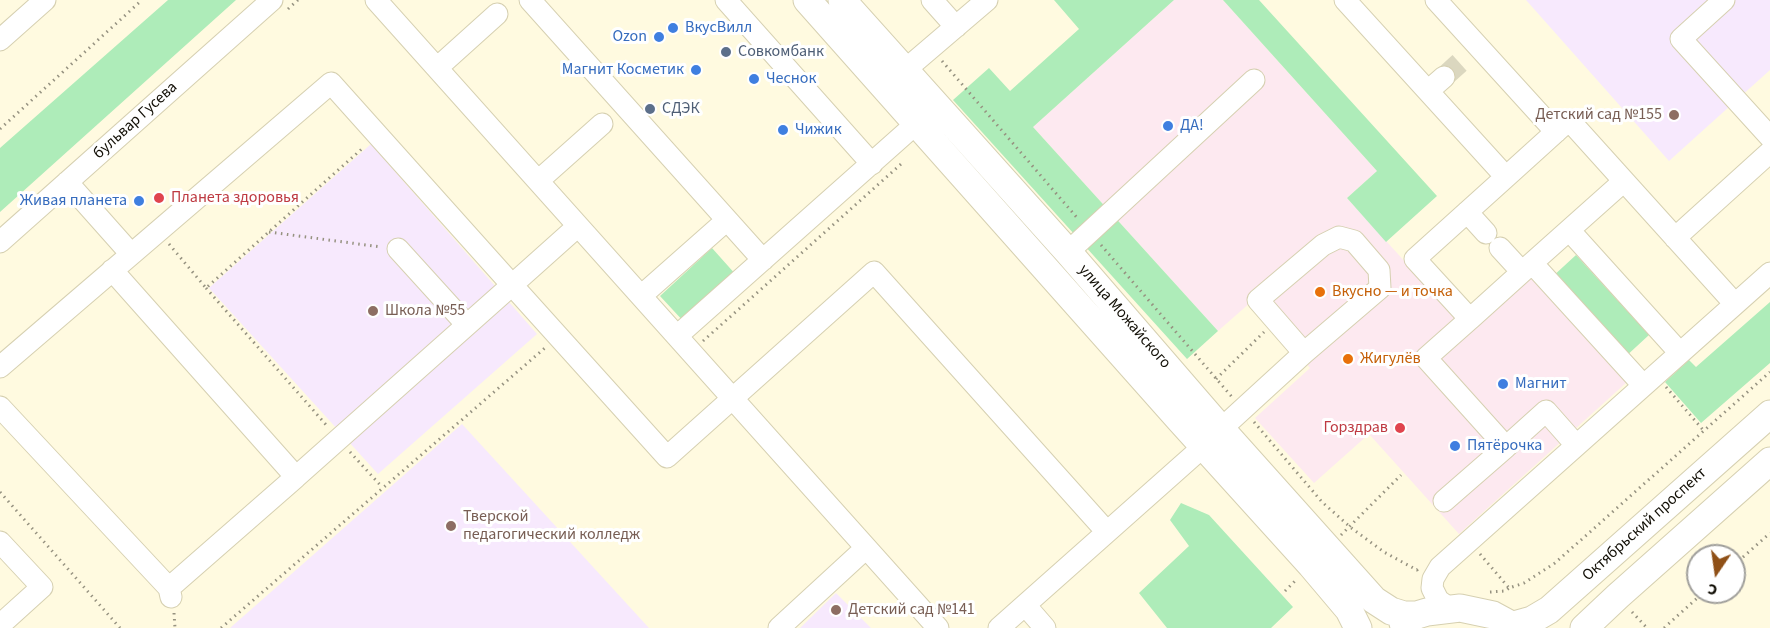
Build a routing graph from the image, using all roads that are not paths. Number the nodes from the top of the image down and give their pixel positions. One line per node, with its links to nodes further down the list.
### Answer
1 (45, 0): 13 (street)
2 (376, 0): 17 (street)
3 (530, 0): 34 (street)
4 (726, 0): 28 (street)
5 (807, 0): 24 (main road, улица Можайского)
6 (842, 0): 18 (main road, улица Можайского)
7 (932, 0): 15 (street)
8 (987, 0): 15 (street)
9 (1345, 0): 21 (street)
10 (1436, 0): 25 (street)
11 (1724, 0): 26 (street)
12 (264, 3): 32 (street, бульвар Гусева)
13 (21, 8): 16 (street)
14 (497, 14): 17 (street)
15 (956, 27): 18 (street)
16 (0, 40)
17 (437, 68): 30 (street)
18 (905, 70): 22 (main road, улица Можайского)
19 (1444, 77): 21 (street)
20 (1254, 80): 40 (street)
21 (1428, 91): 29 (street)
22 (937, 106): 24 (street); 40 (main road, улица Можайского)
23 (602, 124): 30 (street)
24 (916, 124): 28 (street); 59 (main road, улица Можайского)
25 (1556, 132): 29 (street); 31 (street)
26 (1770, 138)
27 (1770, 152): 37 (street)
28 (872, 164): 42 (street)
29 (1506, 177): 33 (street)
30 (538, 181): 35 (street)
31 (1624, 181): 36 (street); 37 (street)
32 (67, 182): 38 (street, бульвар Гусева); 41 (street)
33 (1467, 212): 43 (street); 49 (street)
34 (727, 220): 42 (street); 47 (street)
35 (578, 226): 46 (street); 47 (street)
36 (1569, 230): 43 (street); 53 (street)
37 (1675, 238): 48 (street)
38 (0, 242)
39 (398, 249): 50 (street)
40 (1068, 252): 59 (main road, улица Можайского)
41 (131, 254): 44 (street); 46 (street)
42 (763, 260): 51 (street)
43 (1527, 268): 49 (street); 55 (street)
44 (112, 270): 54 (street); 63 (street)
45 (1770, 273): 48 (street)
46 (512, 285): 50 (street); 56 (street)
47 (641, 297): 51 (street)
48 (1735, 304): 53 (street)
49 (1470, 319): 61 (street)
50 (467, 326): 63 (street)
51 (684, 344): 56 (street)
52 (1304, 353): 52 (street); 59 (street)
53 (1680, 353): 55 (street)
54 (0, 367)
55 (1649, 380): 60 (street)
56 (733, 399): 65 (street); 67 (street)
57 (0, 407): 63 (street)
58 (1770, 414): 72 (main road, Октябрьский проспект)
59 (1212, 437): 65 (street); 70 (main road, улица Можайского); 77 (main road, улица Можайского)
60 (1576, 445): 61 (street); 69 (street)
61 (1506, 447): 64 (street)
62 (1770, 461): 78 (main road)
63 (296, 477)
64 (1444, 501)
65 (1107, 532): 68 (street)
66 (0, 542): 71 (street)
67 (866, 548): 73 (street); 74 (street)
68 (1025, 605): 75 (street); 76 (street)
69 (1449, 608): 70 (main road); 72 (main road)
70 (1406, 621)
71 (0, 625)
72 (1515, 627)
73 (779, 628)
74 (938, 628)
75 (999, 628)
76 (1045, 628)
77 (1358, 628)
78 (1584, 628)

